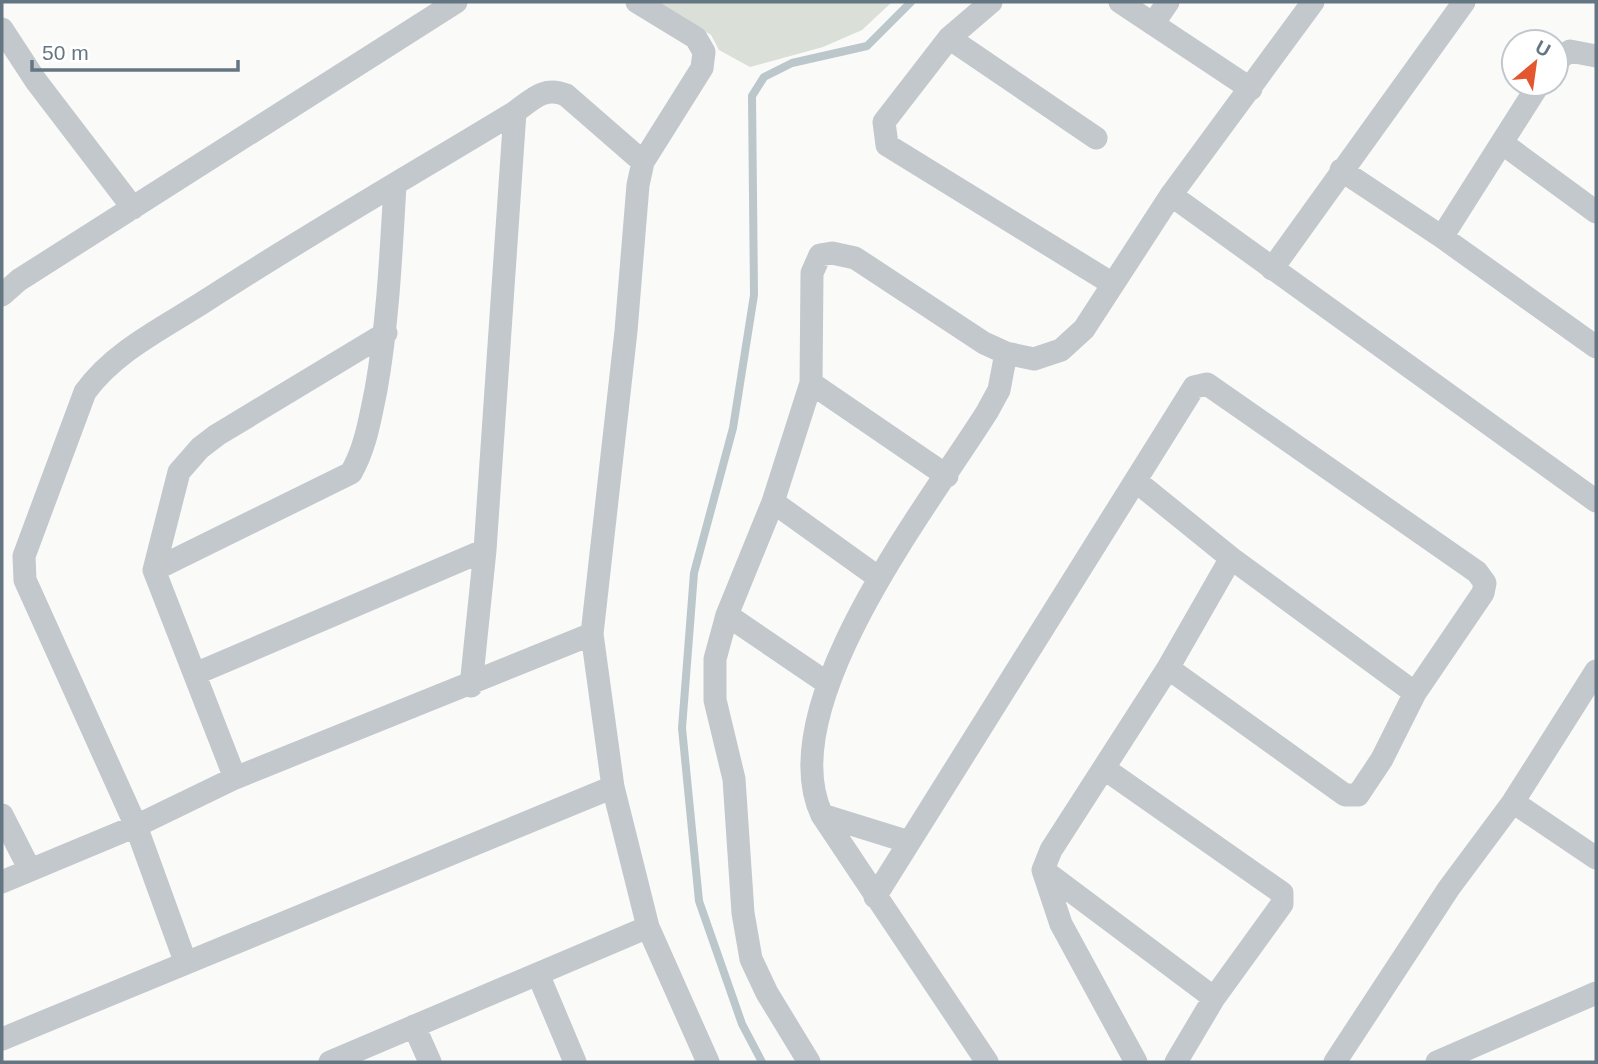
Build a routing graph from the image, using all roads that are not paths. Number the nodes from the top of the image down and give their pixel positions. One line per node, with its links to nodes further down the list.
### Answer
1 (456, 2): 22 (street)
2 (638, 2): 18 (street)
3 (991, 2): 10 (street)
4 (1120, 2): 8 (street)
5 (1168, 2): 8 (street)
6 (1313, 2): 13 (street)
7 (1464, 2): 19 (street)
8 (1153, 24): 13 (street)
9 (2, 29): 22 (street)
10 (949, 38): 16 (street); 26 (street)
11 (1570, 51): 12 (street)
12 (1596, 56)
13 (1251, 89): 21 (street)
14 (1530, 98): 17 (street)
15 (515, 112): 18 (street); 20 (street); 36 (street)
16 (1096, 138)
17 (1502, 143): 23 (street); 24 (street)
18 (643, 162): 41 (street)
19 (1341, 170): 24 (street); 25 (street)
20 (395, 185): 28 (street); 54 (street)
21 (1171, 195): 25 (street); 26 (street)
22 (133, 208): 27 (street)
23 (1596, 212)
24 (1442, 237): 29 (street)
25 (1272, 269): 34 (street)
26 (1111, 283): 30 (street)
27 (2, 295)
28 (386, 333): 38 (street); 38 (street)
29 (1596, 347)
30 (1006, 353): 31 (street); 32 (street)
31 (811, 383): 32 (street); 35 (street)
32 (947, 476): 39 (street)
33 (1137, 482): 37 (street); 47 (street); 55 (street)
34 (1596, 501)
35 (773, 502): 39 (street); 40 (street)
36 (485, 550): 44 (street); 46 (street)
37 (1231, 558): 42 (street); 47 (street)
38 (154, 570): 44 (street)
39 (879, 578): 45 (street)
40 (727, 615): 45 (street); 72 (street)
41 (592, 635): 46 (street); 50 (street)
42 (1168, 668): 47 (street); 48 (street)
43 (1596, 671): 51 (street)
44 (195, 674): 49 (street)
45 (827, 683): 53 (street)
46 (471, 686): 49 (street)
47 (1415, 692)
48 (1105, 769): 58 (street); 65 (street)
49 (235, 778): 54 (street)
50 (613, 788): 61 (street); 62 (street)
51 (1513, 802): 56 (street); 76 (street)
52 (2, 815): 57 (street)
53 (822, 815): 55 (street); 60 (street)
54 (136, 826): 57 (street); 62 (street)
55 (909, 842): 60 (street)
56 (1596, 858)
57 (30, 870): 59 (street)
58 (1043, 870): 65 (street); 74 (street)
59 (2, 882)
60 (875, 897): 73 (street)
61 (648, 927): 63 (street); 71 (street)
62 (185, 961): 67 (street)
63 (538, 974): 66 (street); 70 (street)
64 (1596, 993): 77 (street)
65 (1214, 998): 75 (street)
66 (414, 1026): 68 (street); 69 (street)
67 (2, 1039)
68 (330, 1062)
69 (430, 1062)
70 (575, 1062)
71 (708, 1062)
72 (809, 1062)
73 (987, 1062)
74 (1136, 1062)
75 (1176, 1062)
76 (1335, 1062)
77 (1437, 1062)

